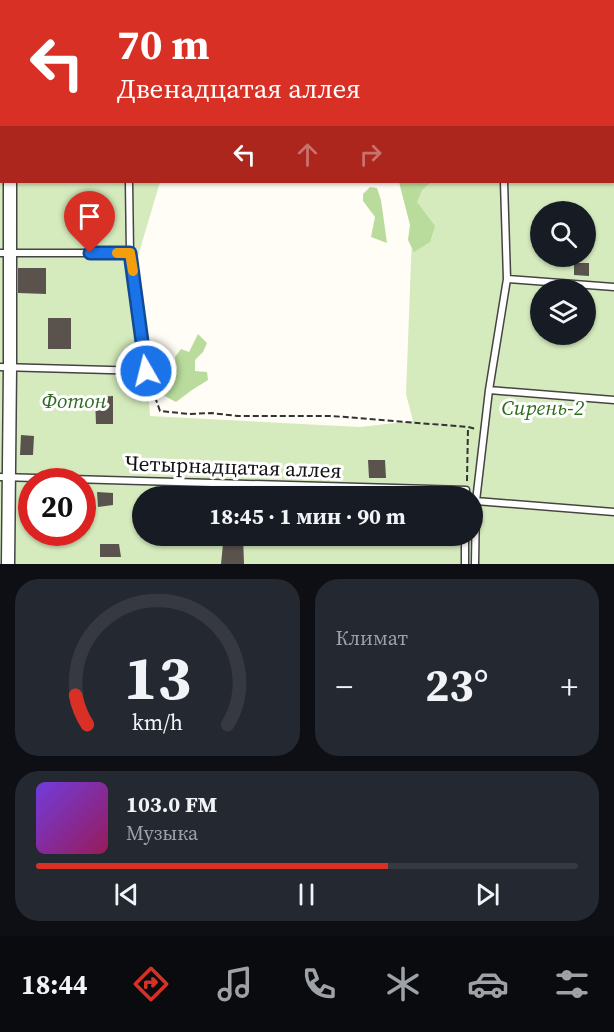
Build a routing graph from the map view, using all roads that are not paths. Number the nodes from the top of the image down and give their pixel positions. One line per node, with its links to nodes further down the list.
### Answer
1 (10, 183): 4 (street)
2 (129, 183): 5 (lane)
3 (504, 183): 6 (lane)
4 (5, 253): 5 (lane); 8 (street)
5 (130, 253): 8 (lane)
6 (507, 279): 7 (lane); 9 (lane)
7 (614, 287)
8 (5, 368): 11 (street)
9 (489, 390): 10 (lane); 13 (lane)
10 (614, 400)
11 (4, 477): 12 (lane, Четырнадцатая аллея); 18 (street)
12 (264, 486)
13 (478, 486)
14 (483, 502): 15 (lane)
15 (614, 512)
16 (465, 546): 19 (lane)
17 (475, 546): 20 (lane)
18 (8, 564)
19 (465, 564)
20 (475, 564)

